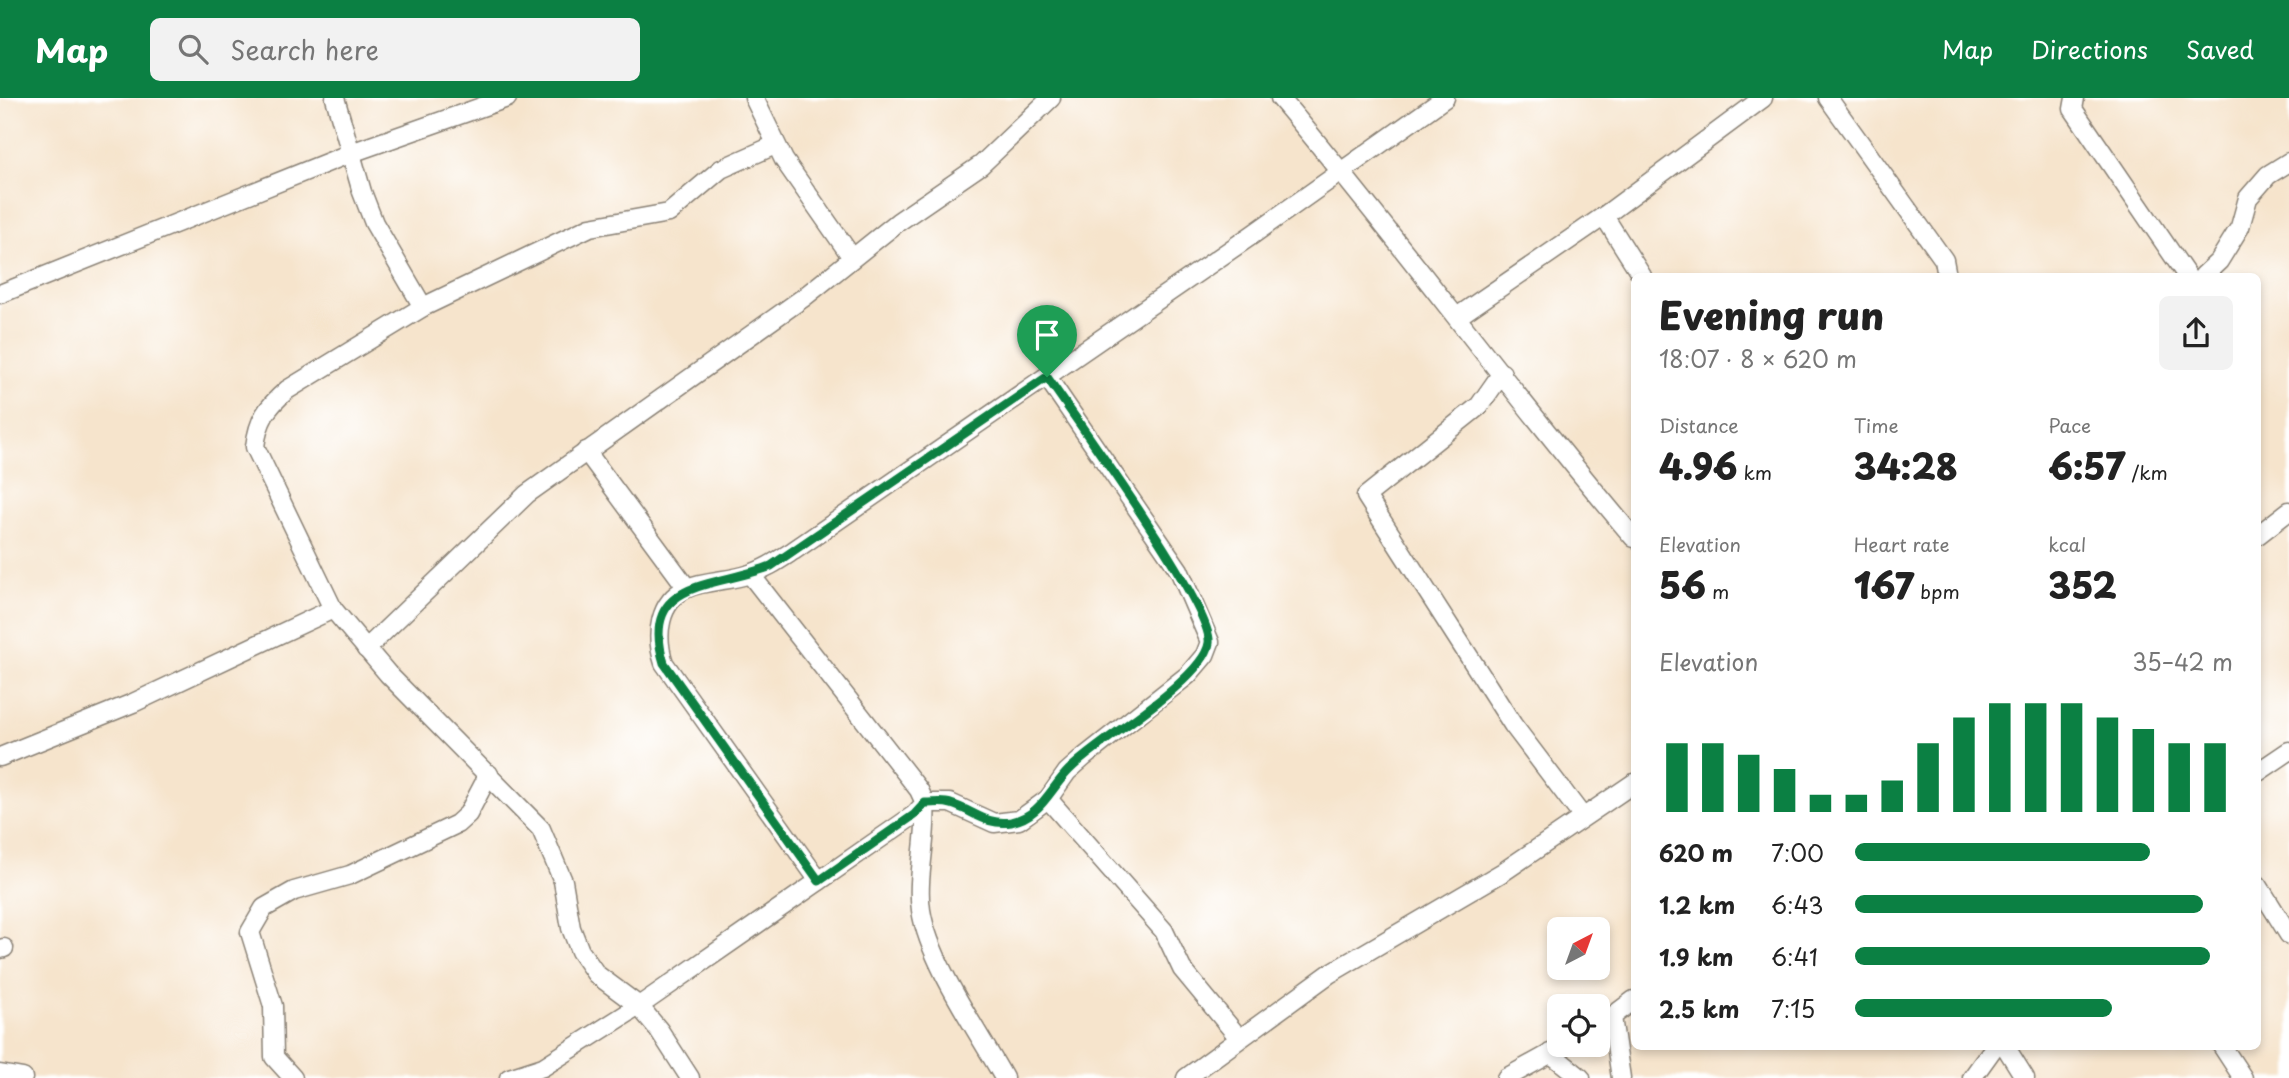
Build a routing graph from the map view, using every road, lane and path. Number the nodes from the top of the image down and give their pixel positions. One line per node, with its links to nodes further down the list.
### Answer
1 (335, 98): 11 (street)
2 (507, 98): 11 (street)
3 (754, 98): 10 (street)
4 (1051, 98): 15 (street)
5 (1280, 98): 13 (street)
6 (1445, 98): 13 (street)
7 (1763, 98): 14 (street)
8 (1828, 98): 17 (street)
9 (2075, 98): 18 (street)
10 (775, 145): 15 (street); 21 (street)
11 (351, 153): 20 (street); 21 (street)
12 (2289, 162): 19 (street)
13 (1342, 172): 22 (street); 24 (street)
14 (1604, 216): 16 (street); 22 (street)
15 (851, 256): 25 (street)
16 (1640, 273)
17 (1946, 273)
18 (2186, 273)
19 (2206, 273)
20 (0, 294)
21 (423, 307): 31 (street)
22 (1457, 317): 23 (street)
23 (1502, 373): 27 (street); 40 (street)
24 (1047, 377): 29 (street); 38 (street)
25 (586, 452): 30 (street); 32 (street)
26 (2289, 511): 28 (street)
27 (1628, 518)
28 (2261, 533)
29 (750, 574): 30 (street); 39 (street)
30 (687, 588): 41 (street)
31 (333, 609): 32 (street); 34 (street)
32 (366, 649): 36 (street)
33 (2289, 751): 35 (street)
34 (0, 757)
35 (2261, 770)
36 (489, 774): 45 (street); 56 (street)
37 (1631, 785): 40 (street)
38 (1048, 799): 39 (street); 47 (street)
39 (925, 803): 41 (street); 59 (street)
40 (1582, 816): 47 (street)
41 (819, 881): 45 (street)
42 (2261, 890): 43 (street)
43 (2289, 935)
44 (1631, 1002): 46 (street)
45 (639, 1006): 57 (street); 58 (street)
46 (1610, 1018)
47 (1240, 1038): 60 (street)
48 (1610, 1040): 63 (street)
49 (1992, 1050): 64 (street)
50 (2008, 1050): 65 (street)
51 (2225, 1050): 66 (street)
52 (1547, 1055): 61 (street)
53 (1564, 1057): 62 (street)
54 (0, 1074): 55 (street)
55 (23, 1078)
56 (293, 1078)
57 (509, 1078)
58 (690, 1078)
59 (1004, 1078)
60 (1186, 1078)
61 (1506, 1078)
62 (1581, 1078)
63 (1621, 1078)
64 (1972, 1078)
65 (2025, 1078)
66 (2243, 1078)

